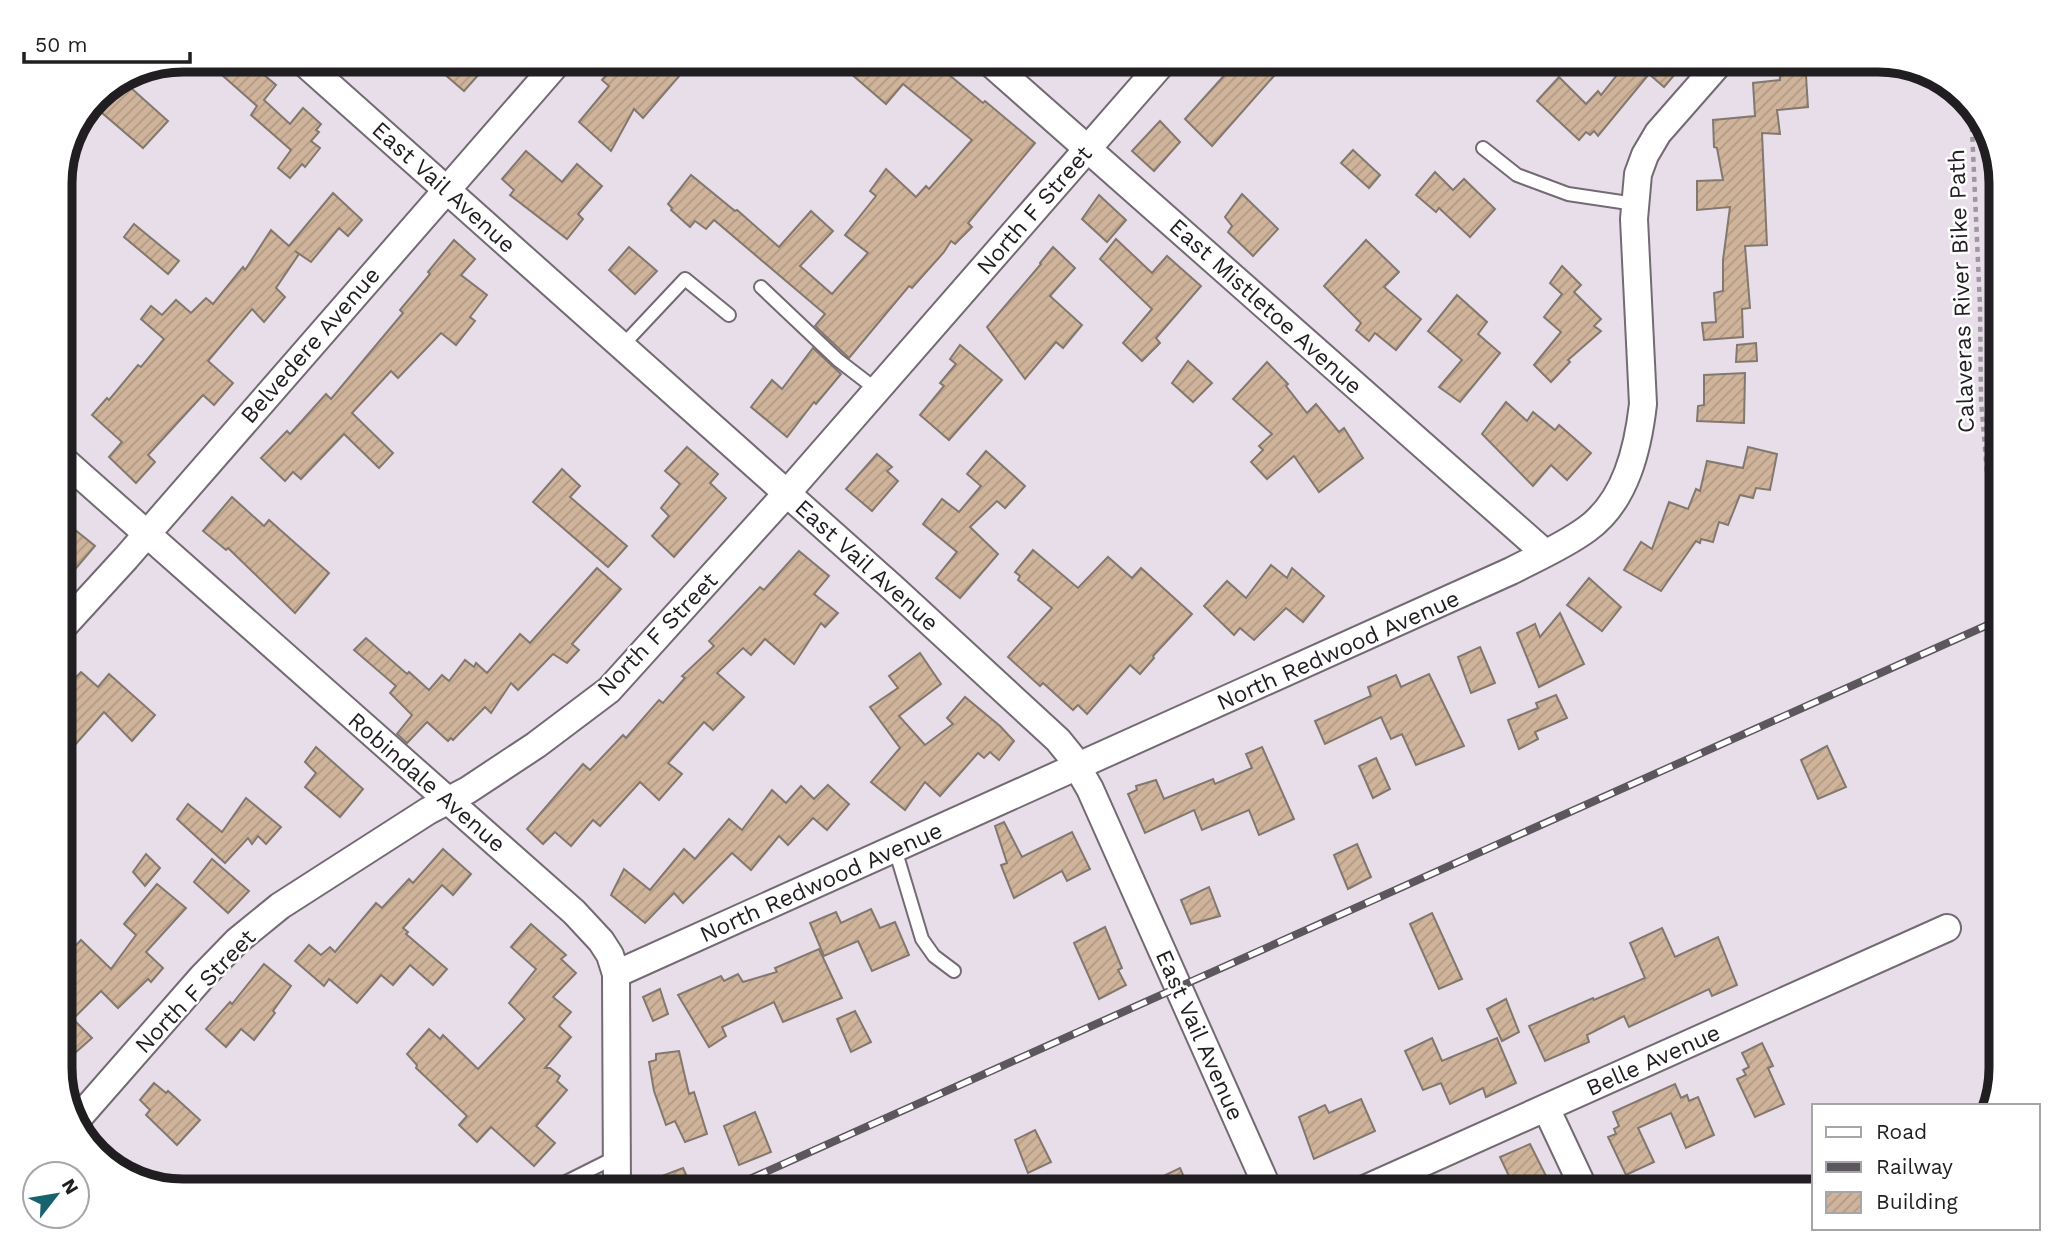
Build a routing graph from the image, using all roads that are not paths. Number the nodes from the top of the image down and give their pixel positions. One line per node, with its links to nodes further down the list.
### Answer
1 (314, 72): 8 (street, East Vail Avenue)
2 (549, 72): 8 (street, Belvedere Avenue)
3 (1001, 72): 6 (street, East Mistletoe Avenue)
4 (1155, 72): 6 (street, North F Street)
5 (1711, 72): 9 (street, North Redwood Avenue)
6 (1087, 148): 13 (street, North F Street); 17 (street, East Mistletoe Avenue)
7 (1483, 148): 9 (lane)
8 (446, 190): 12 (street, East Vail Avenue); 16 (street, Belvedere Avenue)
9 (1635, 204): 17 (street, North Redwood Avenue)
10 (761, 287): 13 (lane)
11 (729, 315): 12 (lane)
12 (622, 346): 15 (street, East Vail Avenue)
13 (877, 390): 15 (street, North F Street)
14 (72, 468): 16 (street, Robindale Avenue)
15 (787, 493): 19 (street, East Vail Avenue); 20 (street, North F Street)
16 (146, 534): 18 (street, Belvedere Avenue); 20 (street, Robindale Avenue)
17 (1545, 553): 19 (street, North Redwood Avenue)
18 (72, 617)
19 (1078, 768): 21 (street, North Redwood Avenue); 30 (street, East Vail Avenue)
20 (448, 801): 24 (street, Robindale Avenue); 26 (street, North F Street)
21 (895, 849): 23 (lane); 24 (street, North Redwood Avenue)
22 (1947, 928): 25 (street, Belle Avenue)
23 (954, 971)
24 (616, 974): 27 (street, Robindale Avenue)
25 (1546, 1108): 31 (street, Belle Avenue); 32 (street)
26 (82, 1114)
27 (616, 1157): 28 (lane); 29 (street, Robindale Avenue)
28 (573, 1179)
29 (617, 1179)
30 (1263, 1179)
31 (1389, 1179)
32 (1579, 1179)

